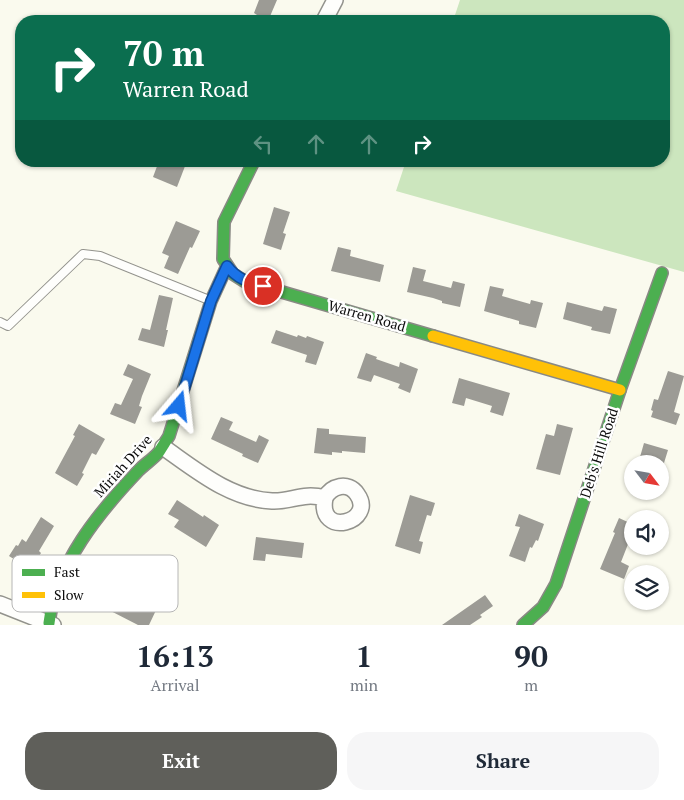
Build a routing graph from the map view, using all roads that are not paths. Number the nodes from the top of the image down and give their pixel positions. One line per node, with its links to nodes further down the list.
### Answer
1 (335, 0): 2 (street)
2 (327, 15)
3 (251, 167): 4 (street)
4 (227, 266): 6 (street, Miriah Drive); 8 (street, Warren Road)
5 (662, 273): 8 (street, Deb's Hill Road)
6 (211, 301): 7 (lane); 9 (street, Miriah Drive)
7 (0, 322)
8 (620, 390): 16 (street, Deb's Hill Road)
9 (163, 447): 10 (street); 11 (street, Miriah Drive)
10 (325, 498)
11 (74, 555)
12 (0, 604): 13 (street)
13 (12, 609)
14 (20, 612): 15 (street)
15 (51, 624)
16 (523, 625)

